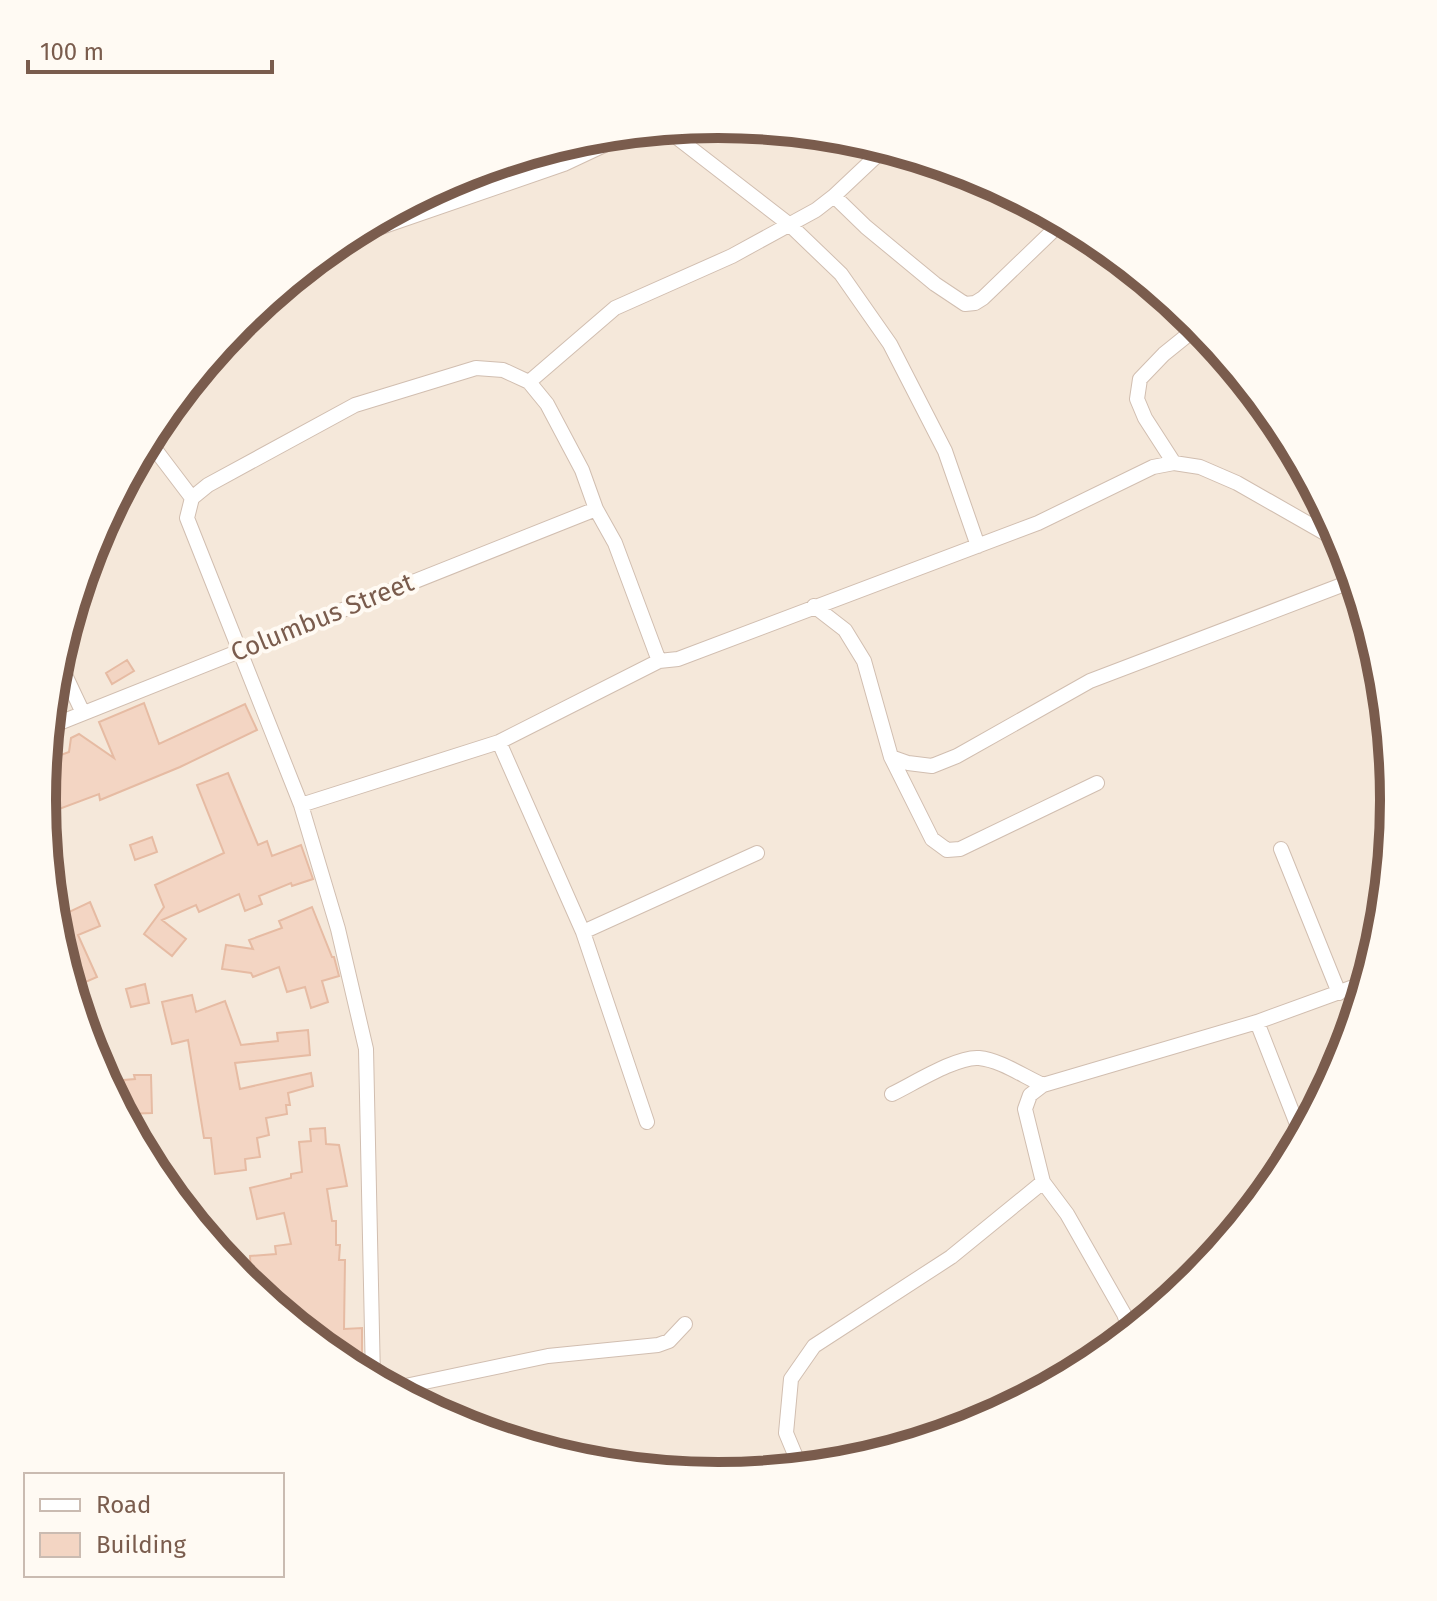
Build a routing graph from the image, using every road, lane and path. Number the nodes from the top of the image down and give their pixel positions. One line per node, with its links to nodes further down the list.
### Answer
1 (679, 139): 8 (street)
2 (593, 150): 5 (street)
3 (875, 157): 6 (street)
4 (473, 185): 5 (street)
5 (476, 192): 7 (street)
6 (834, 196): 8 (street); 9 (street)
7 (401, 219)
8 (790, 225): 11 (street); 17 (street)
9 (1054, 230)
10 (1189, 334): 13 (street)
11 (529, 382): 14 (street); 15 (street)
12 (156, 451): 14 (street)
13 (1174, 463): 16 (street); 17 (street)
14 (192, 498): 20 (street)
15 (596, 509): 20 (street, Columbus Street); 21 (street)
16 (1325, 533)
17 (978, 546): 19 (street)
18 (1345, 584): 26 (street)
19 (814, 606): 21 (street); 26 (street)
20 (241, 649): 23 (street, Columbus Street); 28 (street)
21 (659, 661): 25 (street)
22 (68, 680): 23 (street)
23 (83, 713): 24 (street, Columbus Street)
24 (61, 722)
25 (499, 742): 28 (street); 31 (street)
26 (891, 757): 27 (street)
27 (1097, 783)
28 (301, 805): 42 (street)
29 (1281, 849): 33 (street)
30 (757, 853): 31 (street)
31 (583, 932): 37 (street)
32 (1354, 987): 33 (street)
33 (1339, 993): 34 (street)
34 (1257, 1022): 35 (street); 38 (street)
35 (1043, 1085): 36 (street); 39 (street)
36 (892, 1094)
37 (647, 1122)
38 (1297, 1123)
39 (1043, 1182): 40 (street); 44 (street)
40 (1127, 1322)
41 (685, 1324): 43 (street)
42 (373, 1365)
43 (408, 1385)
44 (796, 1458)

